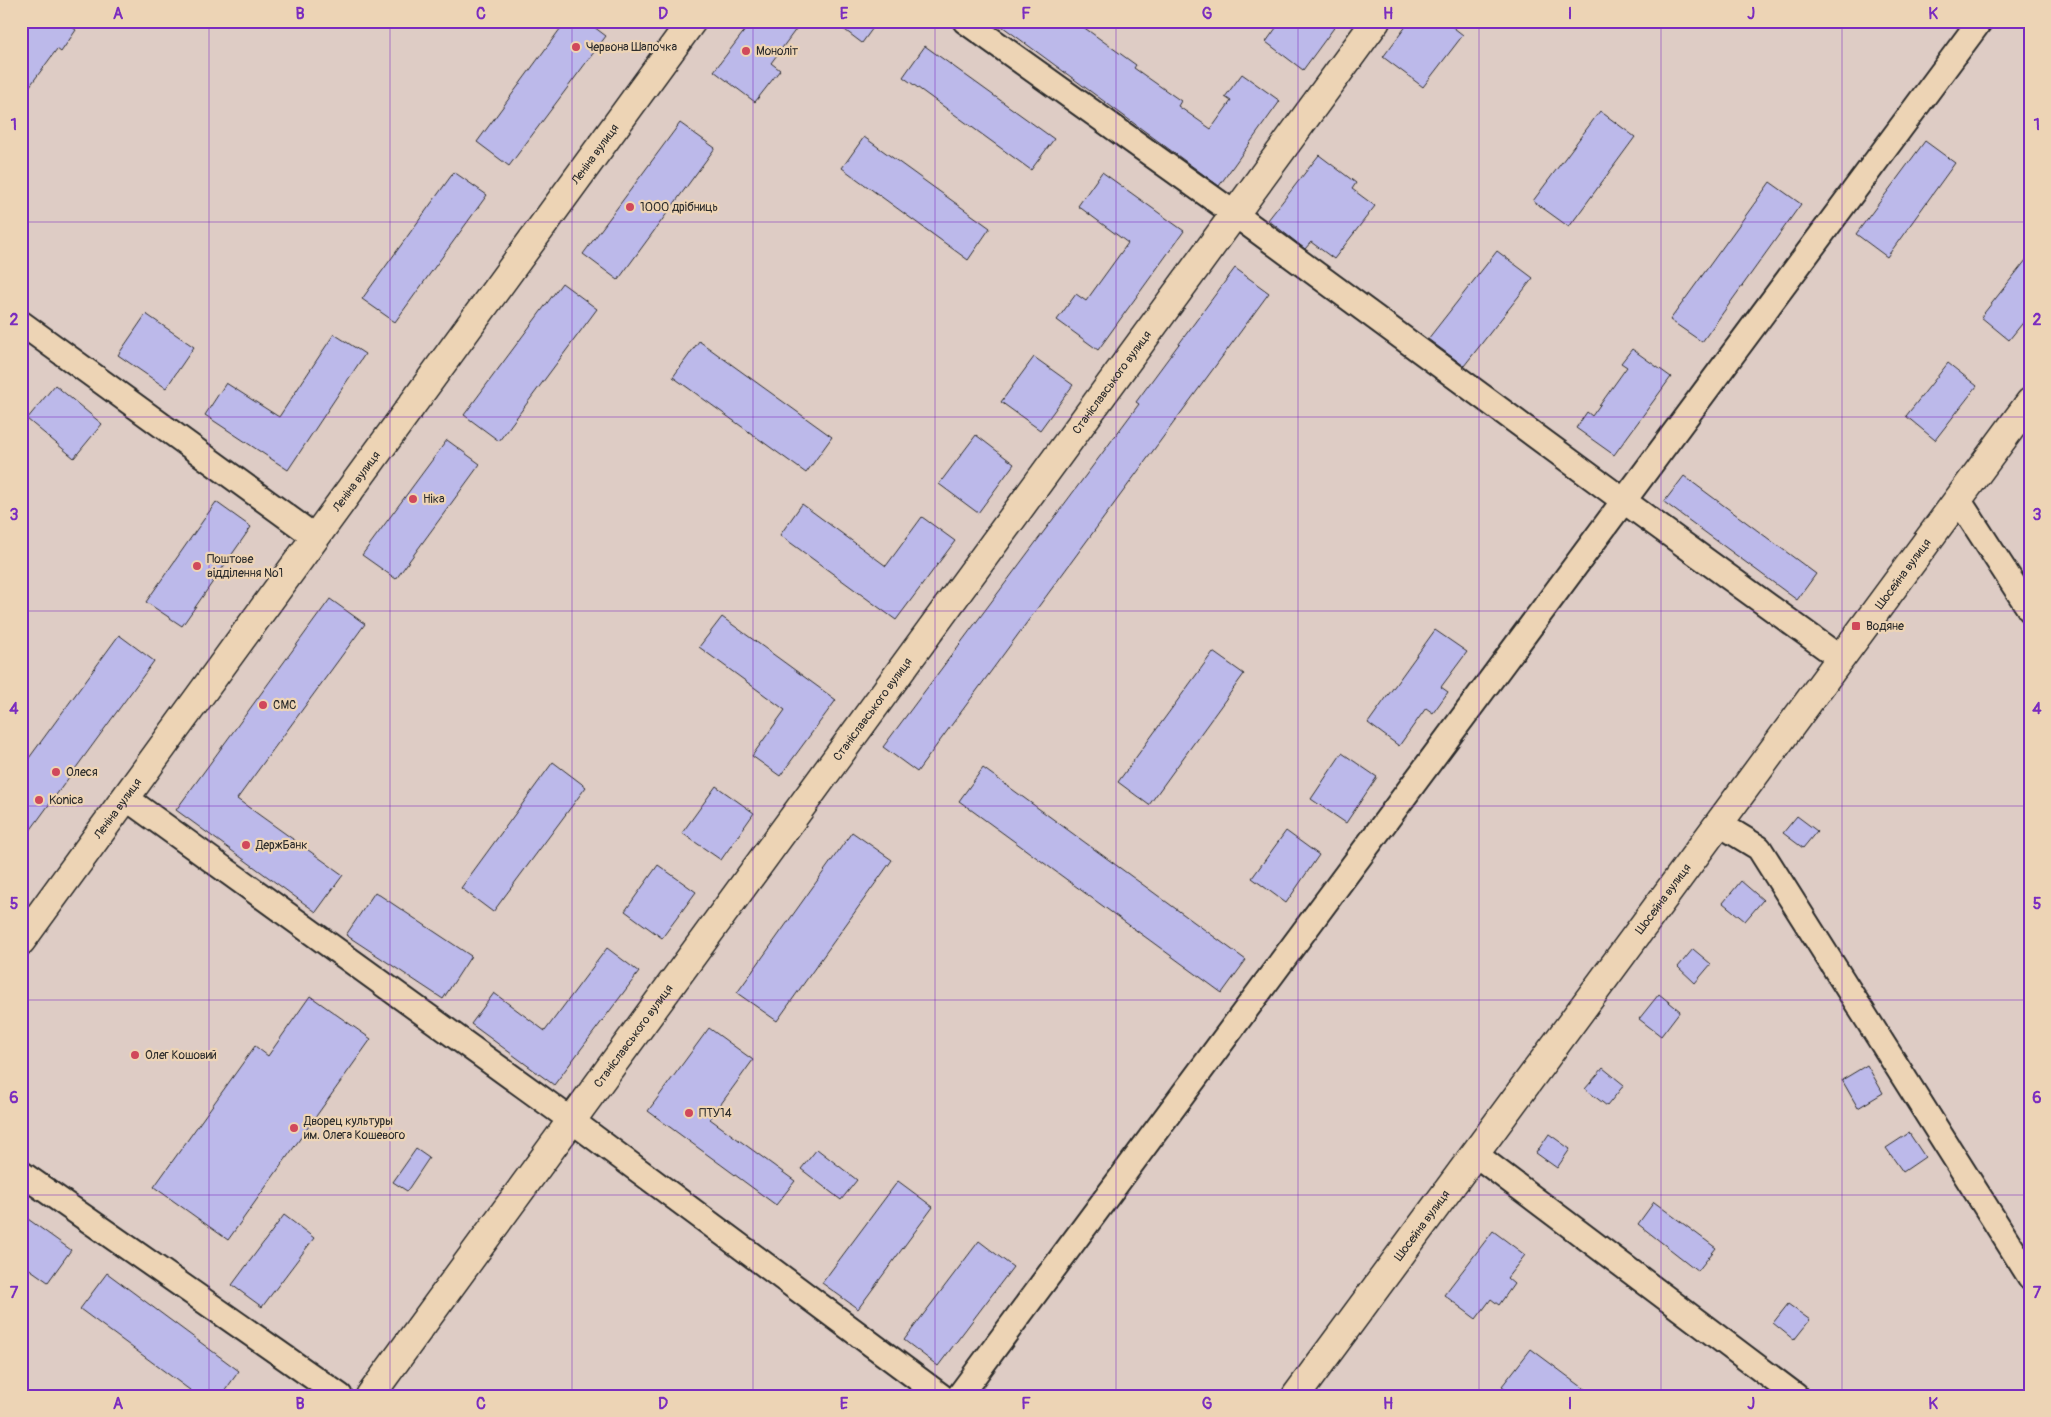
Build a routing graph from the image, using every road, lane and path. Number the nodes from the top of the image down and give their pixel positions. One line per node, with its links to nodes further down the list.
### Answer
1 (692, 21): 10 (street, Леніна вулиця)
2 (965, 21): 5 (street)
3 (1376, 21): 5 (street, Станіславського вулиця)
4 (1980, 21): 9 (street)
5 (1236, 214): 9 (street); 16 (street, Станіславського вулиця)
6 (21, 323): 10 (street)
7 (2030, 402): 8 (street, Шосейна вулиця)
8 (1958, 499): 11 (street); 12 (street, Шосейна вулиця)
9 (1624, 501): 12 (street); 23 (street)
10 (315, 537): 13 (street, Леніна вулиця)
11 (2030, 610)
12 (1840, 658): 14 (street, Шосейна вулиця)
13 (126, 798): 15 (street, Леніна вулиця); 16 (street)
14 (1718, 823): 17 (street, Шосейна вулиця); 19 (street)
15 (24, 932)
16 (571, 1120): 21 (street, Станіславського вулиця); 22 (street)
17 (1475, 1154): 24 (street, Шосейна вулиця); 25 (street)
18 (21, 1172): 20 (street)
19 (2030, 1277)
20 (340, 1396)
21 (370, 1396)
22 (941, 1396)
23 (959, 1396)
24 (1296, 1396)
25 (1796, 1396)

